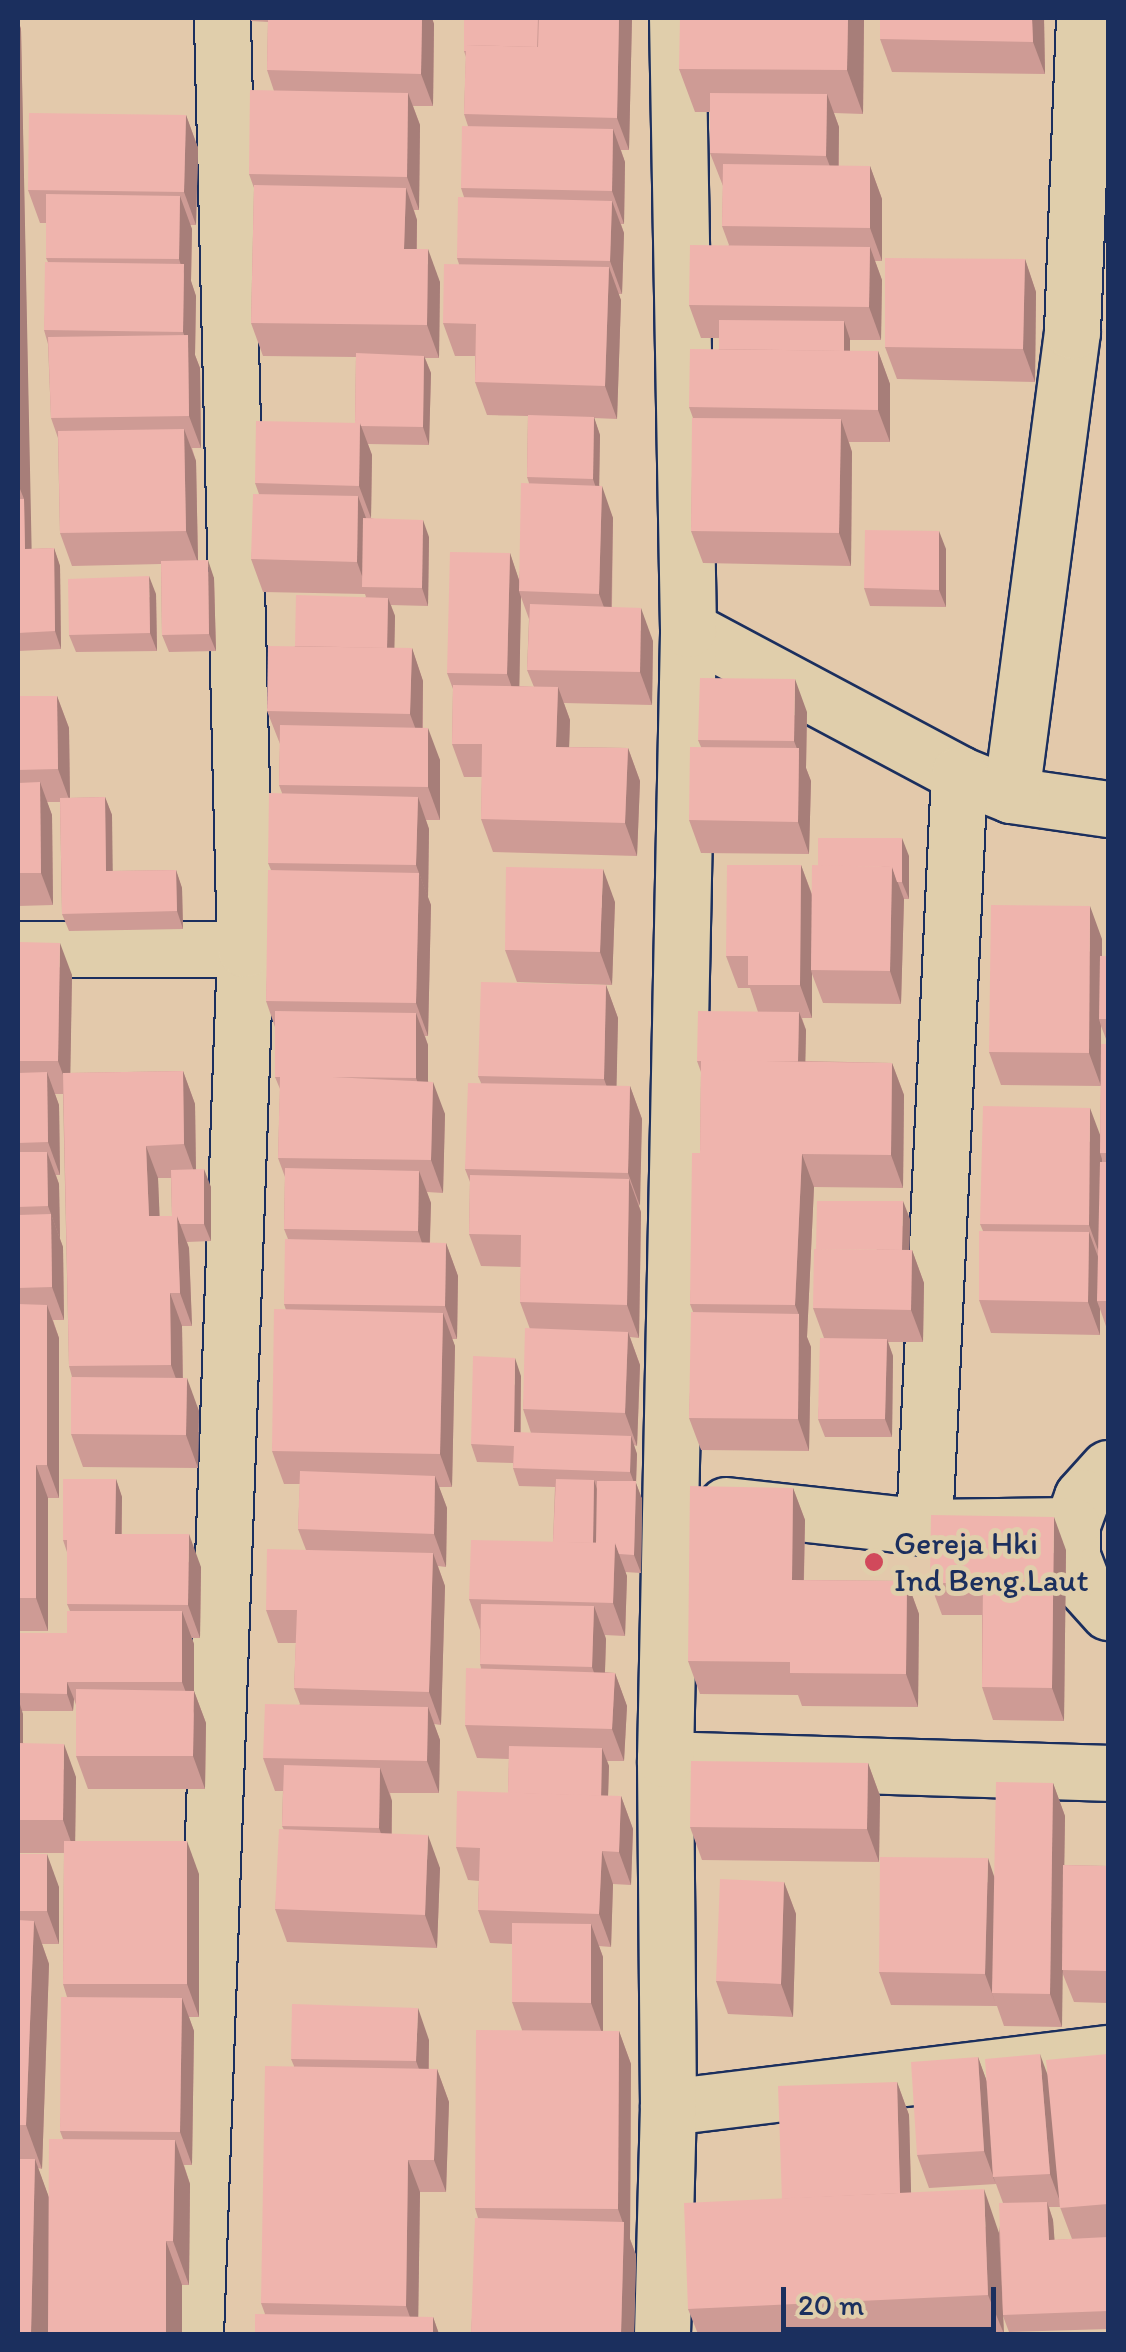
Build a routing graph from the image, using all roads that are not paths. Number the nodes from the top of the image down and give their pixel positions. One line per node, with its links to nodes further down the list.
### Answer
1 (222, 18): 9 (street)
2 (677, 18): 4 (street)
3 (1084, 18): 6 (street)
4 (688, 629): 5 (street); 11 (street)
5 (959, 774): 6 (street); 13 (street)
6 (1012, 795): 7 (street)
7 (1108, 809)
8 (18, 948): 9 (street)
9 (246, 949): 19 (street)
10 (1108, 1468): 12 (street)
11 (673, 1499): 13 (street); 15 (street)
12 (1072, 1525): 13 (street); 14 (street)
13 (924, 1528)
14 (1108, 1612)
15 (665, 1759): 16 (street); 18 (street)
16 (1108, 1773)
17 (1108, 2053): 18 (street)
18 (668, 2107): 20 (street)
19 (195, 2334)
20 (662, 2334)

